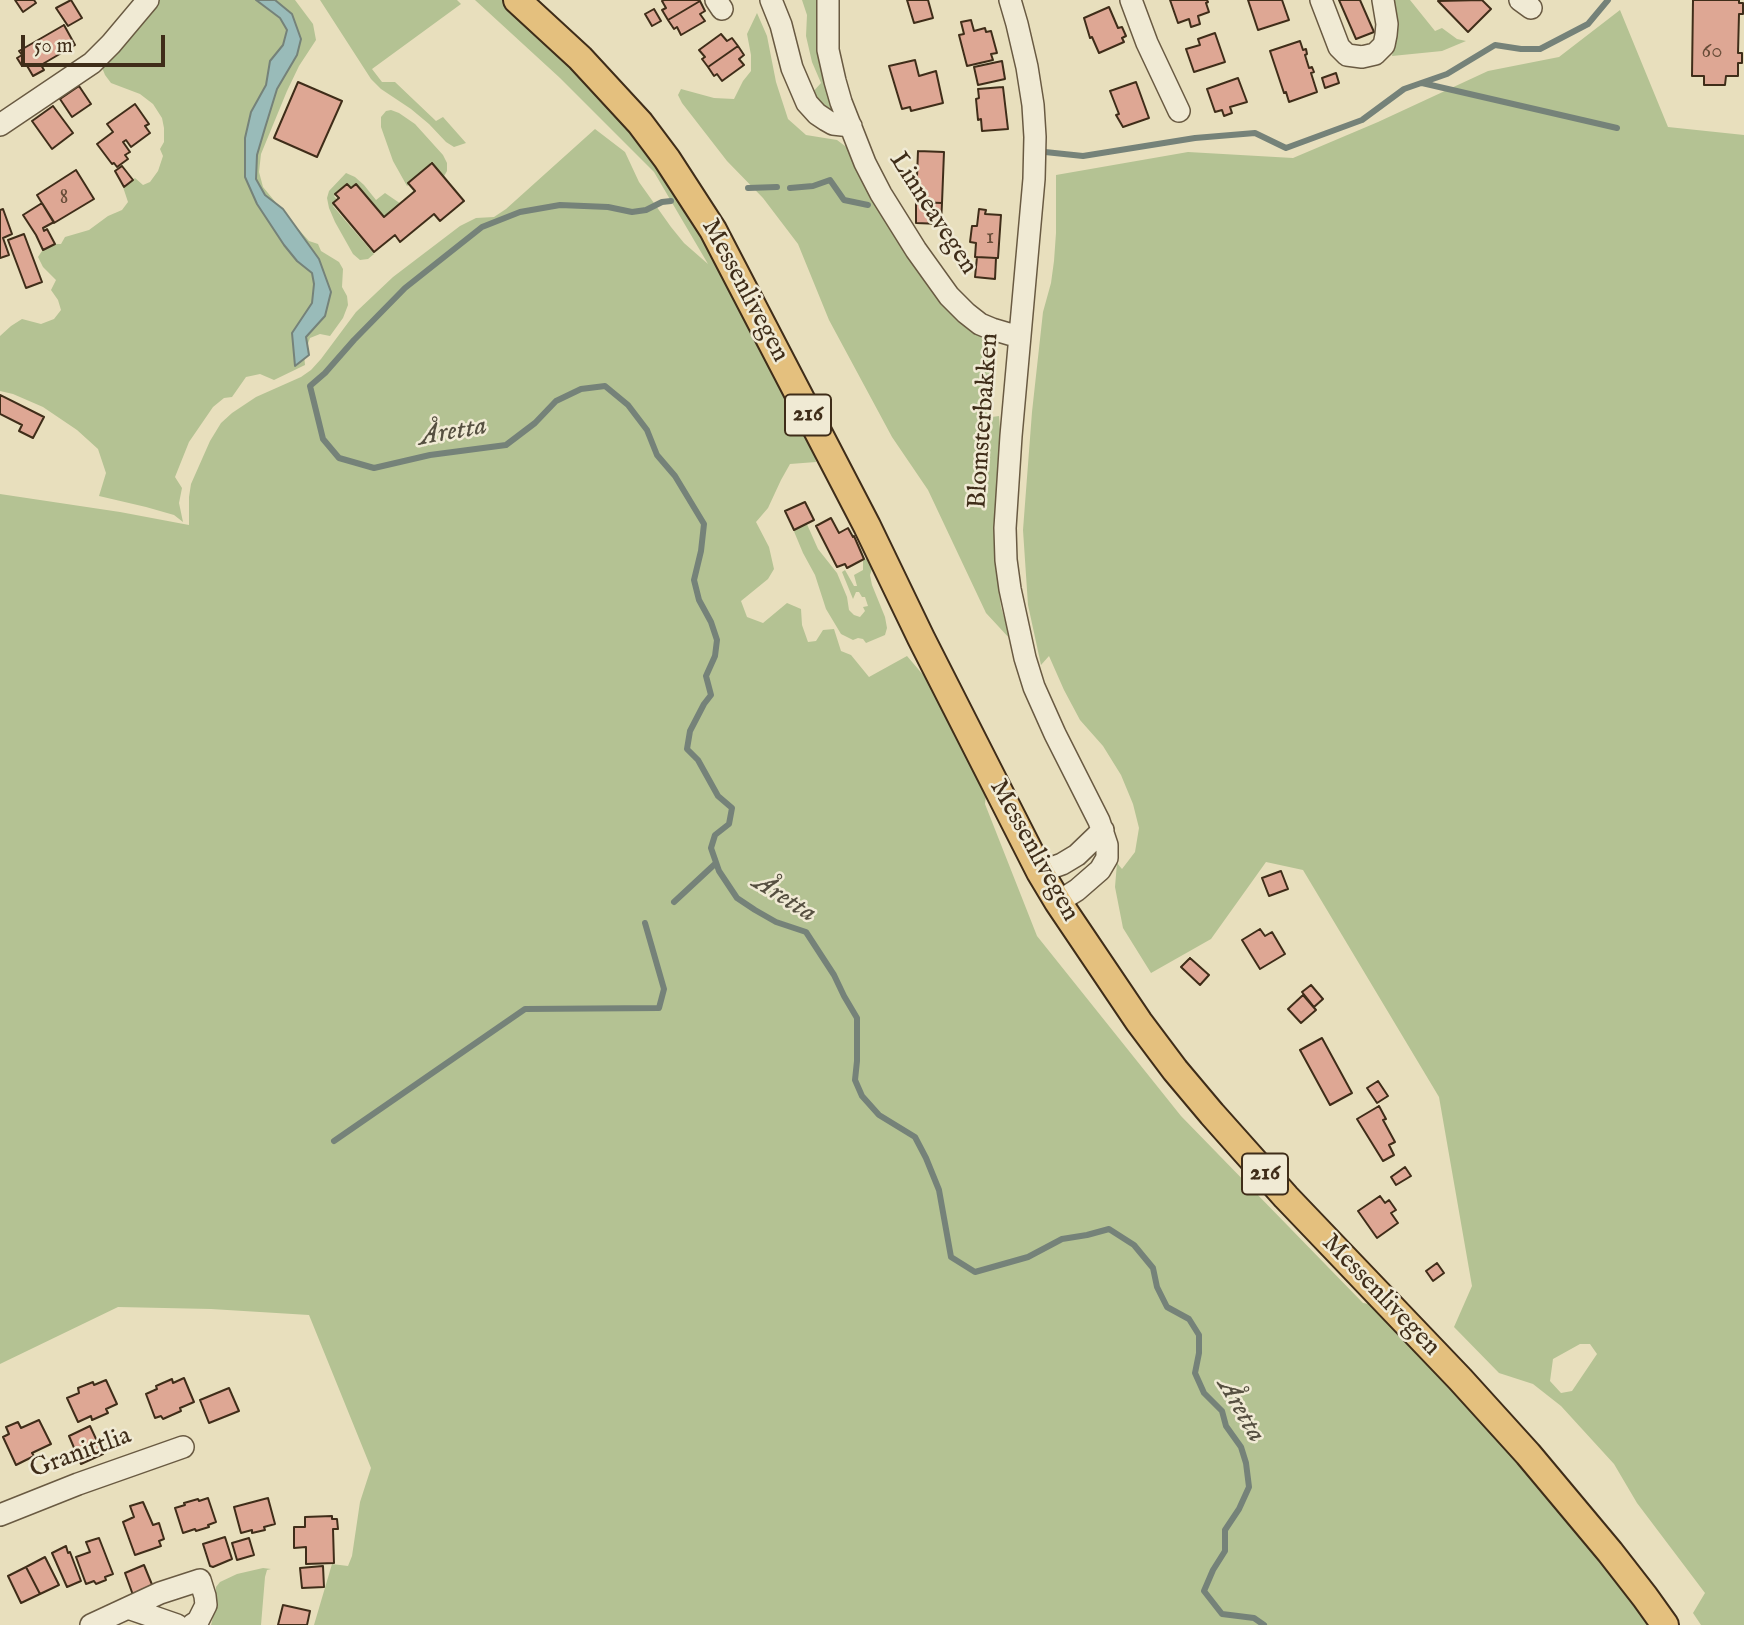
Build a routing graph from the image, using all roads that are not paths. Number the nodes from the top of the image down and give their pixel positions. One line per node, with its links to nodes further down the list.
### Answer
1 (148, 0): 10 (street)
2 (517, 0): 14 (main road, Messenlivegen / 216)
3 (771, 0): 11 (street)
4 (828, 0): 11 (street, Linneavegen)
5 (1010, 0): 12 (street, Blomsterbakken)
6 (1131, 0): 9 (street)
7 (1321, 0): 8 (street)
8 (1383, 0)
9 (1179, 111)
10 (0, 125)
11 (850, 126): 12 (street, Linneavegen)
12 (1019, 337): 13 (street, Blomsterbakken)
13 (1103, 830): 14 (street); 15 (street, Blomsterbakken)
14 (1040, 872): 15 (main road, Messenlivegen / 216)
15 (1058, 902): 22 (main road, Messenlivegen / 216)
16 (183, 1447): 17 (street, Granittlia)
17 (0, 1515)
18 (128, 1608): 19 (street); 20 (street); 21 (street)
19 (91, 1625)
20 (177, 1625)
21 (192, 1625)
22 (1665, 1625)

